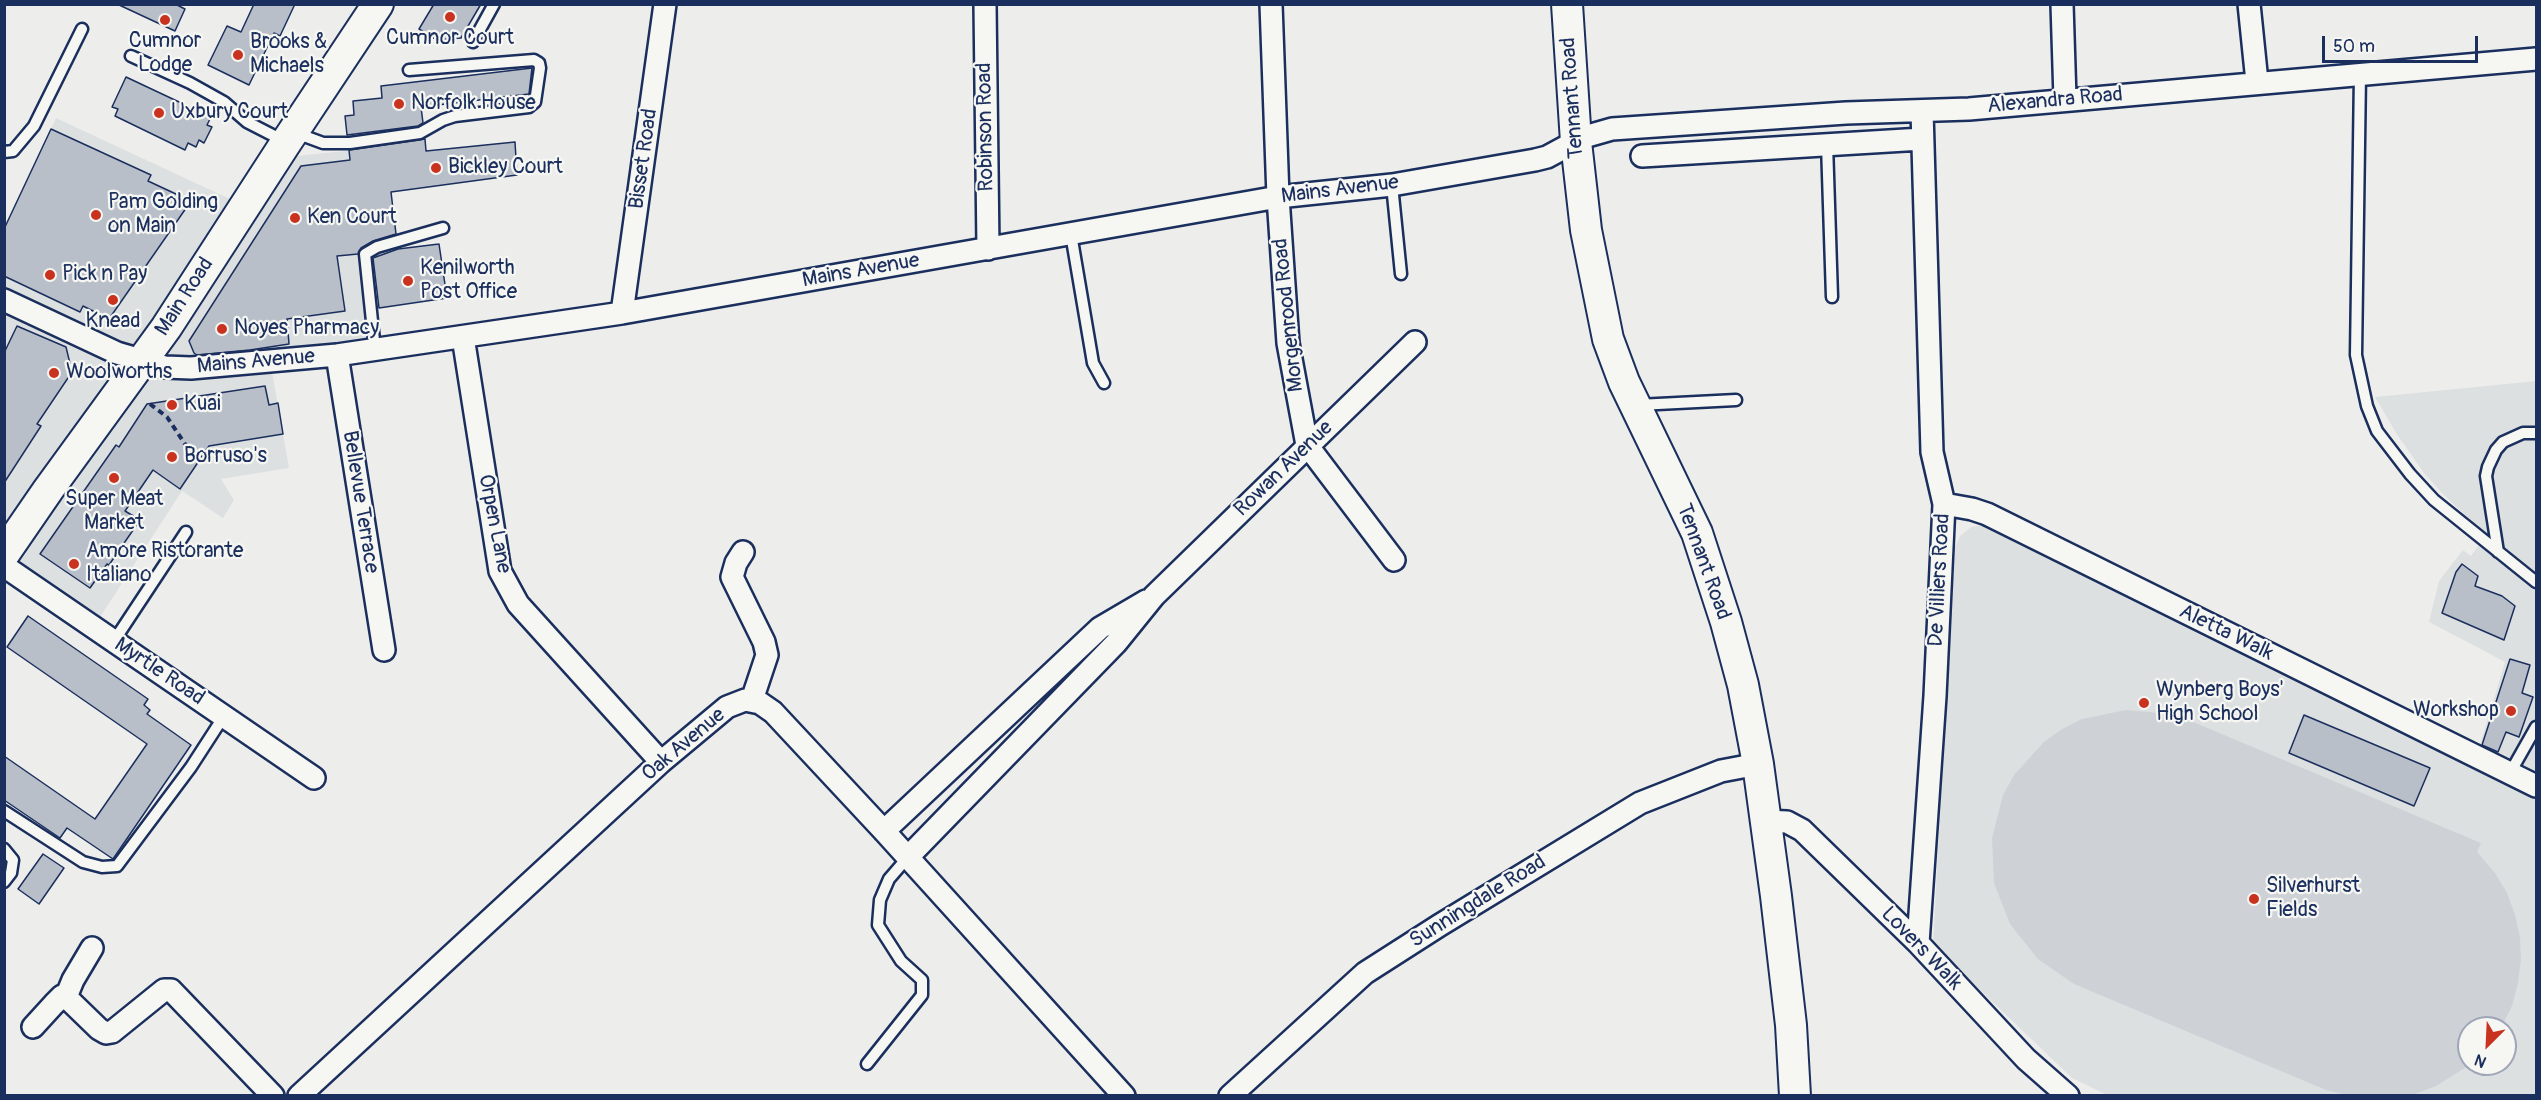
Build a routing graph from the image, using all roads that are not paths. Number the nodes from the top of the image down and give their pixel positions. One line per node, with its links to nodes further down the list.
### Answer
1 (378, 4): 21 (main road, Main Road)
2 (494, 4): 10 (lane)
3 (665, 4): 37 (street, Bisset Road)
4 (985, 4): 33 (street, Robinson Road)
5 (1271, 4): 30 (street, Morgenrood Road)
6 (1567, 4): 23 (main road, Tennant Road)
7 (2062, 4): 16 (street)
8 (2249, 4): 15 (street)
9 (82, 29): 26 (lane)
10 (473, 42)
11 (131, 56): 21 (lane)
12 (2536, 59): 14 (street, Alexandra Road)
13 (409, 70): 21 (lane)
14 (2360, 74): 15 (street, Alexandra Road); 51 (lane)
15 (2257, 82): 16 (street, Alexandra Road)
16 (2065, 99): 17 (street, Alexandra Road)
17 (1922, 111): 18 (street, Alexandra Road); 22 (street, De Villiers Road)
18 (1861, 112): 19 (street, Alexandra Road); 24 (street)
19 (1826, 114): 20 (street, Alexandra Road); 25 (street)
20 (1708, 121): 23 (street, Alexandra Road); 27 (street)
21 (289, 137): 42 (main road, Main Road)
22 (1922, 139): 24 (street); 48 (street, De Villiers Road)
23 (1576, 142): 29 (street, Mains Avenue); 45 (main road, Tennant Road)
24 (1863, 142): 25 (street)
25 (1827, 144): 27 (street); 35 (lane)
26 (4, 152)
27 (1711, 152): 28 (street)
28 (1642, 156)
29 (1392, 185): 30 (street, Mains Avenue); 34 (lane)
30 (1278, 197): 32 (street, Mains Avenue); 47 (street, Morgenrood Road)
31 (442, 228): 40 (lane)
32 (1071, 234): 33 (street, Mains Avenue); 43 (lane)
33 (987, 249): 37 (street, Mains Avenue)
34 (1401, 274)
35 (1832, 297)
36 (4, 300): 42 (street, Mains Avenue)
37 (622, 313): 38 (street, Mains Avenue)
38 (463, 337): 40 (street, Mains Avenue); 62 (street, Orpen Lane)
39 (1415, 342): 47 (street, Rowan Avenue)
40 (375, 350): 41 (street, Mains Avenue)
41 (337, 355): 42 (street, Mains Avenue); 58 (street, Bellevue Terrace)
42 (141, 361): 52 (main road, Main Road)
43 (1104, 383)
44 (1736, 400): 45 (lane)
45 (1634, 405): 63 (main road, Tennant Road)
46 (2536, 433): 51 (lane)
47 (1307, 445): 53 (street); 56 (street, Rowan Avenue)
48 (1944, 504): 64 (street, Aletta Walk); 73 (street, De Villiers Road)
49 (186, 532): 57 (lane)
50 (743, 552): 59 (street)
51 (2498, 552): 55 (lane)
52 (4, 554)
53 (1394, 560)
54 (4, 566): 57 (street, Myrtle Road)
55 (2536, 582)
56 (1154, 596): 69 (street, Rowan Avenue); 71 (street, Rowan Avenue)
57 (114, 641): 60 (street, Myrtle Road)
58 (384, 650)
59 (752, 700): 62 (street, Oak Avenue); 69 (street, Oak Avenue)
60 (224, 716): 65 (street, Myrtle Road); 67 (lane)
61 (2536, 727): 64 (lane)
62 (662, 762): 79 (street, Oak Avenue)
63 (1758, 764): 68 (main road, Tennant Road); 81 (street, Sunningdale Road)
64 (2510, 773): 66 (street, Aletta Walk)
65 (314, 778)
66 (2536, 786)
67 (4, 811)
68 (1765, 821): 73 (street, Lovers Walk); 82 (main road, Tennant Road)
69 (885, 831): 71 (street, Oak Avenue)
70 (4, 849): 72 (lane)
71 (908, 857): 77 (lane); 80 (street, Oak Avenue)
72 (4, 882)
73 (1918, 943): 83 (street, Lovers Walk)
74 (92, 948): 75 (street)
75 (66, 997): 76 (street); 78 (street)
76 (33, 1027)
77 (867, 1064)
78 (273, 1095)
79 (299, 1095)
80 (1124, 1095)
81 (1230, 1095)
82 (1795, 1095)
83 (2068, 1095)

